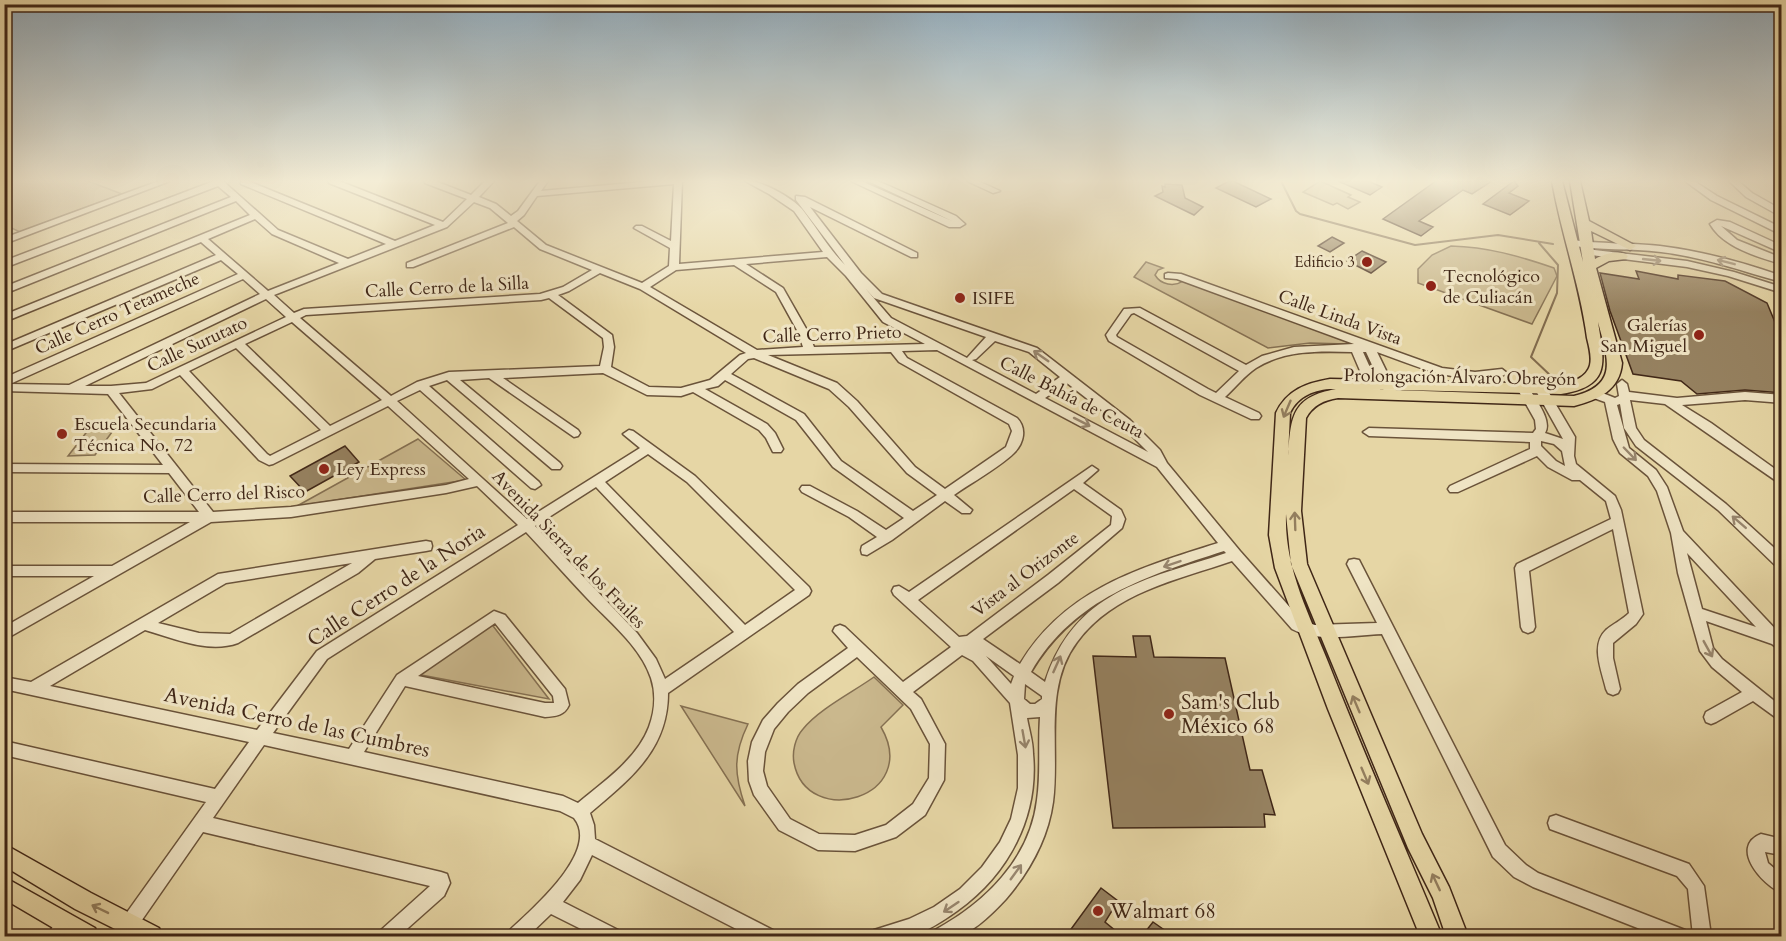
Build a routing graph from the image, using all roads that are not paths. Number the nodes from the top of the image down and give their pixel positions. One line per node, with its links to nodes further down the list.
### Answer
1 (47, 225): 23 (street)
2 (108, 225): 36 (street)
3 (169, 225): 44 (street)
4 (234, 225): 22 (street)
5 (266, 225): 33 (street)
6 (348, 225): 24 (street)
7 (444, 225): 24 (street)
8 (508, 225): 35 (street)
9 (515, 225): 38 (street)
10 (676, 225): 25 (street)
11 (812, 225): 29 (street, Calle Bahía de Ceuta)
12 (815, 225): 49 (street)
13 (848, 225): 30 (street)
14 (1573, 225): 27 (main road, Prolongación Álvaro Obregón)
15 (1584, 225): 27 (main road, Prolongación Álvaro Obregón)
16 (1587, 225): 28 (main road)
17 (1715, 225): 32 (street)
18 (1729, 225): 26 (street)
19 (1768, 225): 21 (street)
20 (639, 228): 25 (street)
21 (1782, 232)
22 (202, 238): 31 (street, Avenida Sierra de los Frailes); 48 (street)
23 (4, 241)
24 (394, 244): 33 (street)
25 (675, 247): 37 (street)
26 (1782, 250)
27 (1582, 251): 28 (street); 28 (main road); 73 (main road, Prolongación Álvaro Obregón); 74 (main road, Prolongación Álvaro Obregón)
28 (1626, 251): 41 (street, one-way to 28); 43 (street, one-way to 43)
29 (829, 254): 34 (street); 51 (street, Calle Bahía de Ceuta)
30 (914, 255)
31 (222, 256): 39 (street, Avenida Sierra de los Frailes); 53 (street)
32 (1782, 261)
33 (346, 262): 45 (street)
34 (738, 263): 37 (street); 55 (street)
35 (410, 265)
36 (4, 266)
37 (674, 267): 42 (street)
38 (599, 270): 42 (street); 46 (street, Calle Cerro de la Silla)
39 (244, 275): 45 (street, Avenida Sierra de los Frailes); 66 (street, Calle Cerro Tetameche)
40 (1168, 276): 52 (street, Calle Linda Vista)
41 (1782, 279)
42 (643, 287): 56 (street)
43 (1782, 290)
44 (4, 291)
45 (266, 295): 47 (street, Avenida Sierra de los Frailes); 69 (street)
46 (552, 295): 47 (street, Calle Cerro de la Silla); 59 (street)
47 (292, 318): 50 (street, Calle Surutato); 80 (street, Avenida Sierra de los Frailes)
48 (4, 319)
49 (994, 336): 57 (street); 65 (street, one-way to 49)
50 (238, 344): 58 (street, Calle Surutato); 83 (street)
51 (939, 347): 54 (street, Calle Cerro Prieto); 77 (street, Calle Bahía de Ceuta)
52 (1367, 347): 60 (street); 61 (street, Calle Linda Vista); 72 (street)
53 (4, 349)
54 (895, 349): 55 (street, Calle Cerro Prieto); 107 (street)
55 (810, 351): 56 (street, Calle Cerro Prieto)
56 (756, 354): 63 (street, Calle Cerro Prieto); 107 (street)
57 (972, 357)
58 (182, 370): 71 (street, Calle Surutato); 83 (street)
59 (602, 370): 62 (street); 70 (street, Calle Cerro Prieto)
60 (1246, 370): 78 (street); 78 (street)
61 (1502, 373)
62 (490, 375): 64 (street); 85 (street)
63 (725, 375): 70 (street, Calle Cerro Prieto); 111 (street)
64 (449, 376): 67 (street); 93 (street)
65 (1068, 377): 77 (street); 92 (street)
66 (4, 382)
67 (421, 385): 80 (street); 104 (street)
68 (4, 387): 69 (street, Calle Surutato)
69 (70, 388): 71 (street, Calle Surutato)
70 (696, 389): 89 (street)
71 (111, 390): 95 (street)
72 (1381, 390): 74 (main road, Prolongación Álvaro Obregón); 128 (main road, Prolongación Álvaro Obregón, one-way to 128); 130 (main road, Prolongación Álvaro Obregón, one-way to 72)
73 (1621, 392): 75 (street); 75 (street); 76 (main road, Prolongación Álvaro Obregón); 97 (street)
74 (1536, 395): 76 (main road, Prolongación Álvaro Obregón); 87 (street); 91 (street)
75 (1648, 397): 81 (street)
76 (1602, 398): 98 (street, one-way to 98)
77 (1036, 399): 92 (street, Calle Bahía de Ceuta, one-way to 92)
78 (1217, 399): 82 (street)
79 (1781, 400): 81 (street)
80 (388, 401): 83 (street); 99 (street, Avenida Sierra de los Frailes)
81 (1667, 401): 101 (street)
82 (1255, 416)
83 (329, 431)
84 (1369, 432): 87 (street)
85 (574, 433)
86 (629, 434): 88 (street)
87 (1536, 437): 90 (street); 91 (street)
88 (649, 448): 100 (street, Calle Cerro de la Noria); 131 (street)
89 (777, 449)
90 (1537, 451): 91 (street); 103 (street); 106 (street)
91 (1568, 453): 103 (street)
92 (1161, 464): 118 (street, Calle Bahía de Ceuta)
93 (556, 466)
94 (4, 468): 95 (street)
95 (173, 469): 110 (street)
96 (1092, 470): 102 (street)
97 (1676, 471): 98 (street); 120 (street, one-way to 97)
98 (1652, 474): 114 (street)
99 (479, 481): 110 (street, Calle Cerro del Risco); 113 (street, Avenida Sierra de los Frailes)
100 (597, 481): 113 (street, Calle Cerro de la Noria); 131 (street)
101 (1782, 481)
102 (1074, 483): 133 (street, Vista al Orizonte); 133 (street)
103 (1591, 484): 112 (street)
104 (535, 485)
105 (806, 489): 115 (street)
106 (1454, 489)
107 (946, 496): 108 (street); 111 (street)
108 (966, 510)
109 (4, 517): 110 (street, Calle Cerro del Risco)
110 (210, 517): 123 (street)
111 (913, 519): 115 (street)
112 (1617, 521): 126 (street); 140 (street)
113 (526, 525): 141 (street, Avenida Sierra de los Frailes); 148 (street, Calle Cerro de la Noria)
114 (1677, 533): 124 (street); 134 (street)
115 (887, 537): 117 (street)
116 (426, 546): 119 (street)
117 (867, 550)
118 (1231, 550): 128 (street, Calle Bahía de Ceuta); 136 (street, one-way to 136); 144 (street, one-way to 118)
119 (373, 553): 125 (street); 125 (street)
120 (1782, 563)
121 (1354, 564): 127 (street)
122 (4, 571): 123 (street)
123 (114, 571): 132 (street)
124 (1695, 612): 134 (street); 143 (street, one-way to 143)
125 (142, 624): 139 (street)
126 (1528, 627)
127 (1386, 628): 130 (street); 173 (street)
128 (1306, 630): 130 (street); 163 (main road, Prolongación Álvaro Obregón, one-way to 163)
129 (840, 631): 135 (street)
130 (1326, 631): 164 (main road, Prolongación Álvaro Obregón, one-way to 130)
131 (744, 633): 141 (street)
132 (4, 634)
133 (959, 642): 136 (street); 142 (street, Vista al Orizonte); 145 (street)
134 (1779, 642)
135 (858, 648): 142 (street); 142 (street)
136 (1021, 675): 144 (street); 145 (street)
137 (402, 679): 137 (street); 150 (street)
138 (4, 683): 139 (street, Avenida Cerro de las Cumbres)
139 (33, 689): 148 (street, Avenida Cerro de las Cumbres)
140 (1614, 689)
141 (661, 690): 152 (street, Avenida Sierra de los Frailes)
142 (903, 691)
143 (1753, 693): 146 (street); 147 (street)
144 (1048, 698): 145 (street); 172 (street, one-way to 144)
145 (1016, 703): 171 (street, one-way to 171)
146 (1782, 716)
147 (1712, 717)
148 (260, 738): 150 (street, Avenida Cerro de las Cumbres); 151 (street, Calle Cerro de la Noria)
149 (4, 748): 151 (street)
150 (353, 757): 152 (street, Avenida Cerro de las Cumbres)
151 (218, 796): 153 (street, Calle Cerro de la Noria)
152 (579, 812): 155 (street)
153 (199, 823): 161 (street, Calle Cerro de la Noria); 167 (street)
154 (1556, 823): 174 (street)
155 (588, 844): 160 (street); 170 (street)
156 (1782, 847): 158 (street)
157 (4, 854): 161 (main road, one-way to 157)
158 (1782, 885)
159 (4, 887): 162 (main road)
160 (548, 903): 168 (street); 169 (street)
161 (129, 924): 166 (main road)
162 (60, 930): 165 (main road)
163 (1429, 931): 164 (street)
164 (1460, 935)
165 (87, 936)
166 (151, 936)
167 (387, 936)
168 (516, 936)
169 (612, 936)
170 (768, 936)
171 (880, 936)
172 (941, 936)
173 (1679, 936)
174 (1702, 936)

